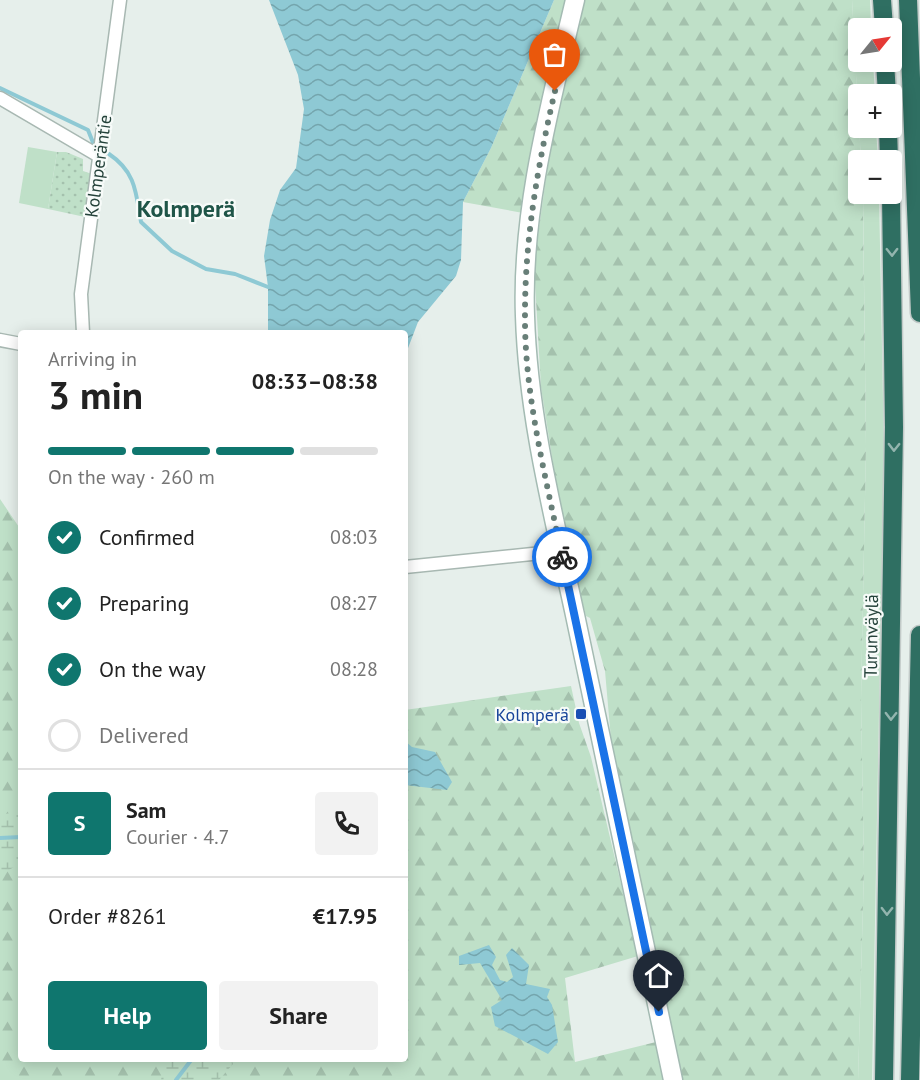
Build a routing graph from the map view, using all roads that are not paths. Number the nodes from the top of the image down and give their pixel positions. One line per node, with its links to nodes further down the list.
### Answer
1 (120, 0): 7 (street, Kolmperäntie)
2 (575, 0): 13 (main road)
3 (882, 0): 5 (highway)
4 (908, 0): 9 (highway)
5 (883, 18)
6 (0, 98): 7 (street)
7 (99, 156): 10 (street, Kolmperäntie)
8 (891, 204): 17 (highway, Turunväylä, one-way to 17)
9 (920, 313)
10 (82, 330)
11 (0, 340): 12 (street)
12 (18, 343)
13 (561, 551): 14 (street); 16 (main road)
14 (408, 567)
15 (920, 635): 18 (highway)
16 (673, 1080)
17 (884, 1080)
18 (910, 1080)

